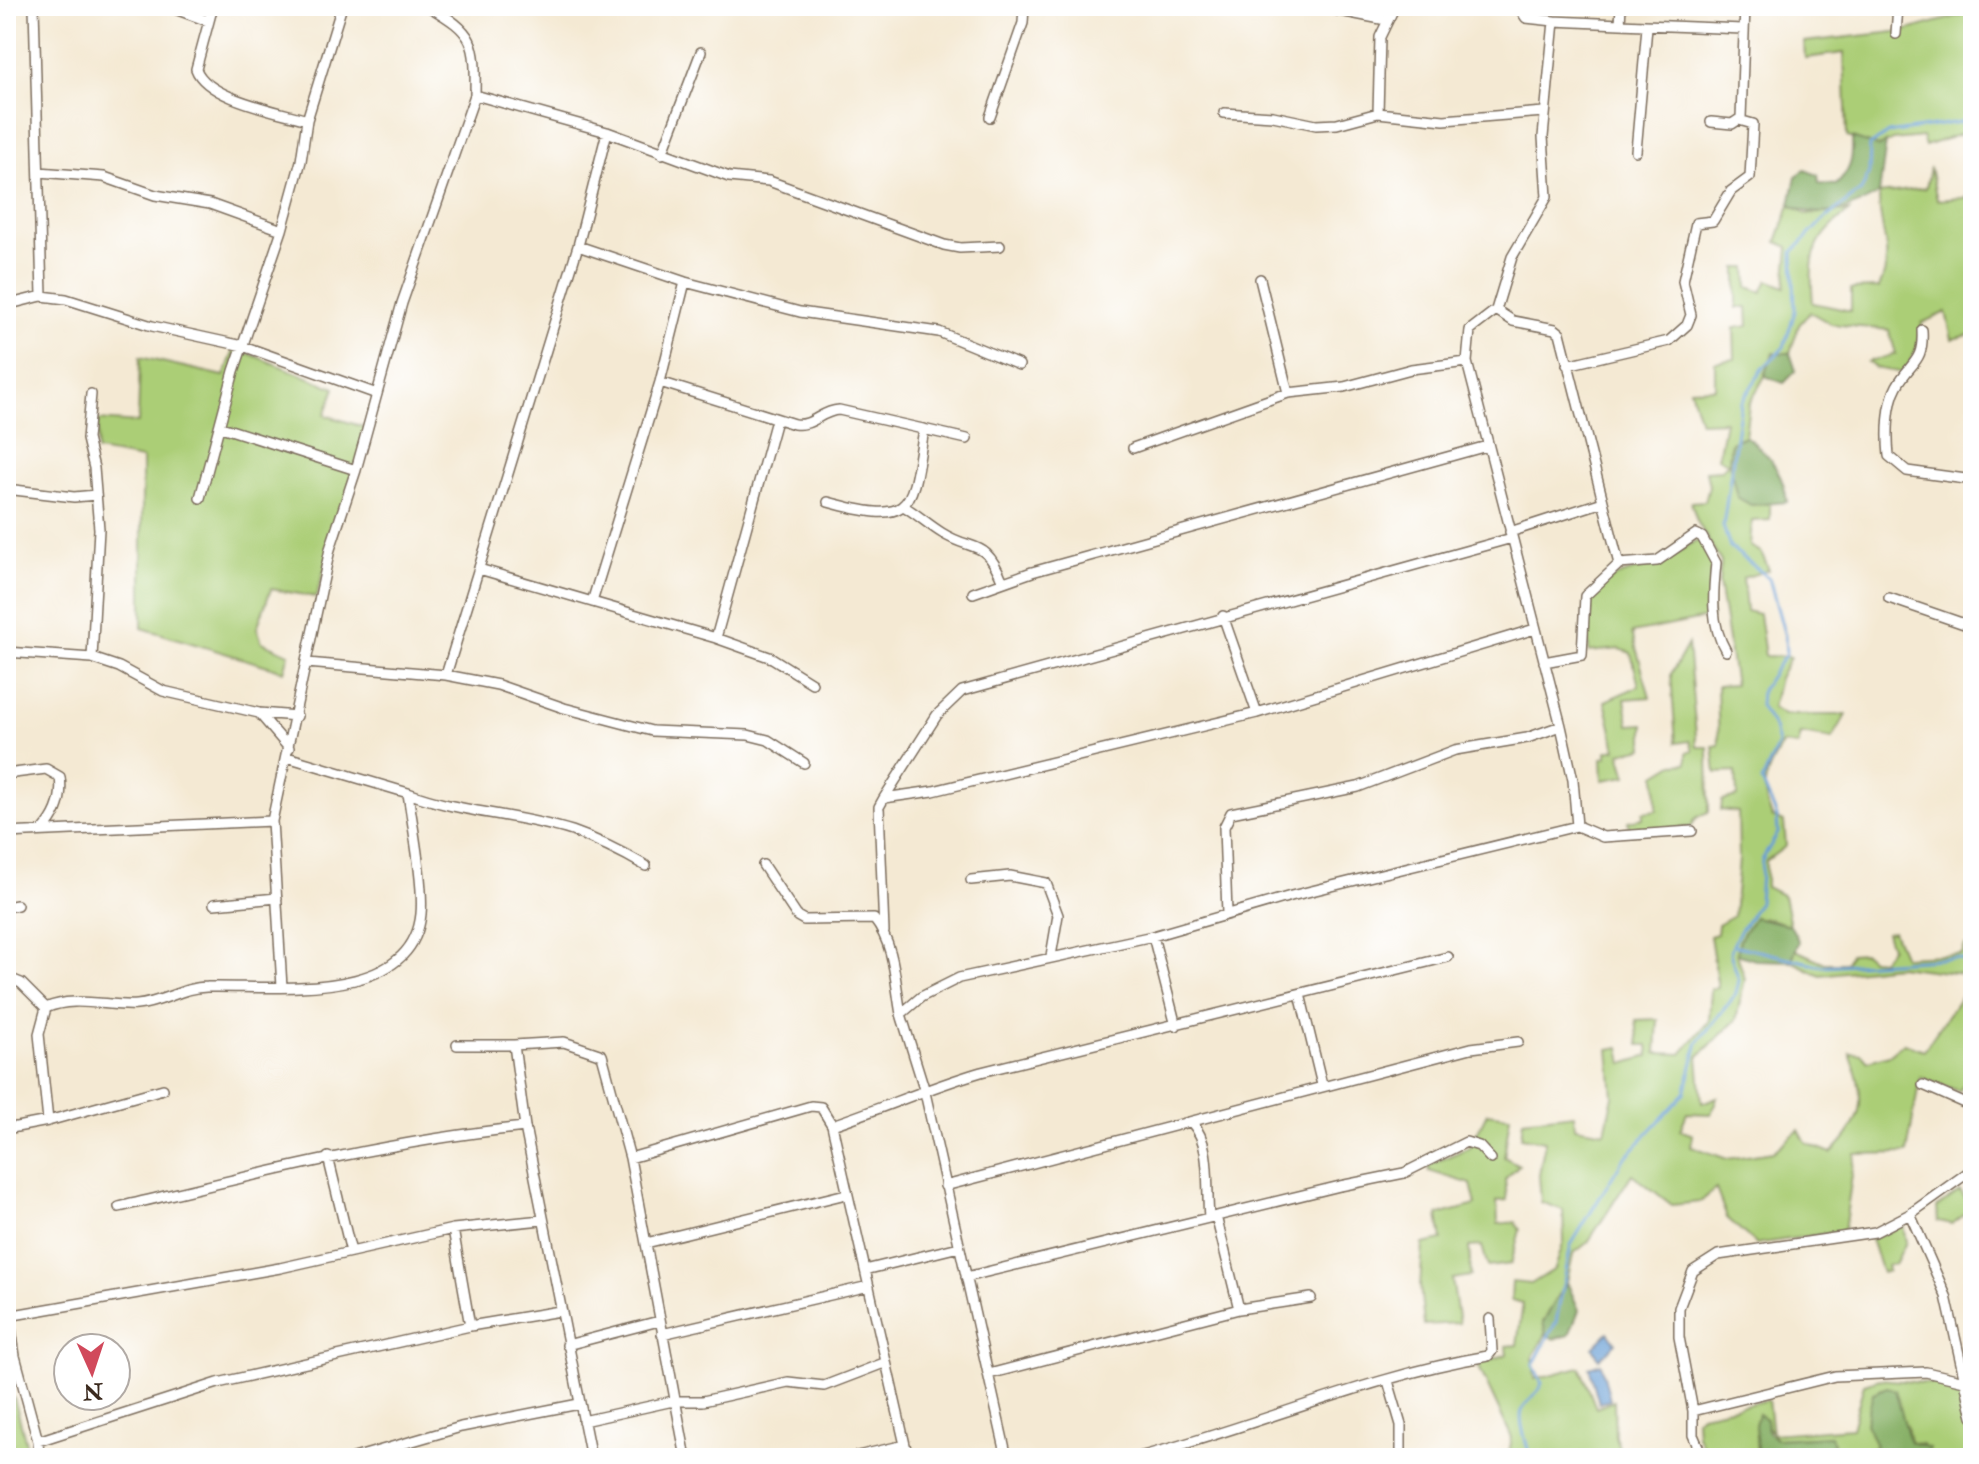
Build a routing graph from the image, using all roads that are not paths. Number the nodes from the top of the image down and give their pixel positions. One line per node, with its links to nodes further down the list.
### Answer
1 (34, 6): 32 (street)
2 (167, 6): 14 (street)
3 (213, 6): 14 (street)
4 (342, 6): 26 (street)
5 (428, 6): 21 (street)
6 (1024, 6): 25 (street)
7 (1315, 6): 13 (street)
8 (1395, 6): 13 (street)
9 (1518, 6): 15 (street)
10 (1621, 6): 16 (street)
11 (1745, 6): 18 (street)
12 (1898, 6): 19 (street)
13 (1386, 20): 24 (street)
14 (208, 21): 26 (street)
15 (1554, 21): 16 (street); 22 (street)
16 (1620, 24): 17 (street)
17 (1647, 27): 18 (street); 30 (street)
18 (1743, 29): 27 (street)
19 (1896, 34)
20 (701, 52): 31 (street)
21 (475, 95): 29 (street); 49 (street)
22 (1544, 112): 24 (street); 40 (street)
23 (1224, 113): 24 (street)
24 (1378, 113)
25 (990, 117)
26 (307, 120): 33 (street)
27 (1739, 120): 28 (street); 45 (street)
28 (1711, 122)
29 (607, 132): 31 (street); 34 (street)
30 (1636, 151)
31 (662, 154): 35 (street)
32 (39, 172): 33 (street); 38 (street)
33 (282, 230): 42 (street)
34 (578, 246): 37 (street); 66 (street)
35 (1000, 246)
36 (1260, 279): 47 (street)
37 (685, 282): 44 (street); 46 (street)
38 (42, 296): 39 (street); 42 (street)
39 (6, 305)
40 (1496, 310): 43 (street); 45 (street)
41 (1922, 330): 57 (street)
42 (243, 346): 49 (street); 51 (street)
43 (1467, 362): 47 (street); 54 (street)
44 (1019, 365)
45 (1567, 365): 62 (street)
46 (660, 382): 50 (street); 70 (street)
47 (1288, 393): 55 (street)
48 (91, 394): 59 (street)
49 (377, 394): 56 (street)
50 (776, 420): 52 (street); 74 (street)
51 (221, 427): 56 (street); 60 (street)
52 (924, 429): 53 (street); 63 (street)
53 (967, 439)
54 (1487, 446): 64 (street); 67 (street)
55 (1133, 448)
56 (356, 470): 79 (street)
57 (1973, 480)
58 (6, 489): 59 (street)
59 (96, 495): 77 (street)
60 (200, 498)
61 (828, 502): 63 (street)
62 (1603, 502): 64 (street); 65 (street)
63 (905, 507): 67 (street)
64 (1511, 535): 71 (street); 73 (street)
65 (1619, 564): 75 (street); 78 (street)
66 (479, 569): 70 (street); 80 (street)
67 (1003, 582): 68 (street)
68 (973, 593)
69 (1889, 598): 72 (street)
70 (592, 602): 74 (street)
71 (1223, 616): 83 (street); 90 (street)
72 (1973, 627)
73 (1535, 629): 78 (street); 83 (street)
74 (716, 638): 81 (street)
75 (1726, 651)
76 (6, 652): 77 (street)
77 (92, 658): 82 (street)
78 (1544, 662): 85 (street)
79 (307, 663): 80 (street); 84 (street)
80 (446, 675): 87 (street)
81 (812, 683)
82 (259, 713): 84 (street); 86 (street)
83 (1257, 713): 90 (street)
84 (297, 716): 86 (street)
85 (1561, 726): 92 (street); 103 (street)
86 (288, 753): 89 (street); 91 (street)
87 (804, 763)
88 (6, 774): 93 (street)
89 (408, 793): 97 (street); 109 (street)
90 (884, 798): 104 (street)
91 (272, 821): 93 (street); 99 (street)
92 (1577, 826): 94 (street); 103 (street)
93 (43, 830): 95 (street)
94 (1692, 831)
95 (6, 833)
96 (763, 865): 104 (street)
97 (646, 866)
98 (971, 880): 106 (street)
99 (277, 898): 100 (street); 109 (street)
100 (214, 904)
101 (17, 905): 102 (street)
102 (6, 907)
103 (1227, 914): 105 (street)
104 (884, 932): 112 (street)
105 (1153, 936): 106 (street); 113 (street)
106 (1051, 956): 112 (street)
107 (1448, 957): 110 (street)
108 (6, 977): 111 (street)
109 (282, 987): 111 (street)
110 (1300, 994): 113 (street); 117 (street)
111 (46, 1008): 122 (street)
112 (901, 1014): 119 (street)
113 (1176, 1026): 119 (street)
114 (1518, 1042): 117 (street)
115 (457, 1045): 116 (street)
116 (514, 1045): 125 (street); 128 (street)
117 (1322, 1085): 123 (street)
118 (1923, 1085): 121 (street)
119 (924, 1088): 124 (street); 131 (street)
120 (163, 1089): 122 (street)
121 (1973, 1107)
122 (48, 1121): 126 (street)
123 (1192, 1123): 131 (street); 135 (street)
124 (832, 1125): 128 (street); 132 (street)
125 (525, 1127): 127 (street); 136 (street)
126 (6, 1129)
127 (328, 1157): 133 (street); 140 (street)
128 (630, 1158): 138 (street)
129 (1491, 1159): 135 (street)
130 (1973, 1169): 134 (street)
131 (945, 1186): 139 (street)
132 (846, 1194): 138 (street); 141 (street)
133 (119, 1207)
134 (1910, 1214): 158 (street); 161 (street)
135 (1213, 1216): 142 (street); 146 (street)
136 (542, 1220): 137 (street); 147 (street)
137 (453, 1229): 140 (street); 151 (street)
138 (646, 1243): 150 (street)
139 (959, 1247): 141 (street); 142 (street)
140 (351, 1252): 148 (street)
141 (865, 1270): 143 (street)
142 (966, 1277): 156 (street)
143 (869, 1286): 152 (street); 155 (street)
144 (6, 1295): 148 (street)
145 (1311, 1298): 146 (street)
146 (1239, 1309): 156 (street)
147 (560, 1311): 151 (street); 153 (street)
148 (8, 1316): 154 (street)
149 (1490, 1319): 157 (street)
150 (659, 1321): 152 (street); 153 (street)
151 (470, 1326): 164 (street)
152 (662, 1334): 159 (street)
153 (567, 1345): 160 (street)
154 (10, 1357): 164 (street)
155 (884, 1363): 159 (street); 165 (street)
156 (989, 1374): 172 (street)
157 (1388, 1381): 173 (street); 174 (street)
158 (1968, 1383): 161 (street); 162 (street)
159 (673, 1401): 163 (street); 169 (street)
160 (579, 1404): 163 (street); 167 (street)
161 (1693, 1411): 175 (street)
162 (1973, 1417)
163 (583, 1421): 168 (street)
164 (38, 1441): 166 (street)
165 (905, 1445): 170 (street); 171 (street)
166 (39, 1458)
167 (354, 1458)
168 (591, 1458)
169 (686, 1458)
170 (849, 1458)
171 (908, 1458)
172 (1007, 1458)
173 (1135, 1458)
174 (1401, 1458)
175 (1703, 1458)

